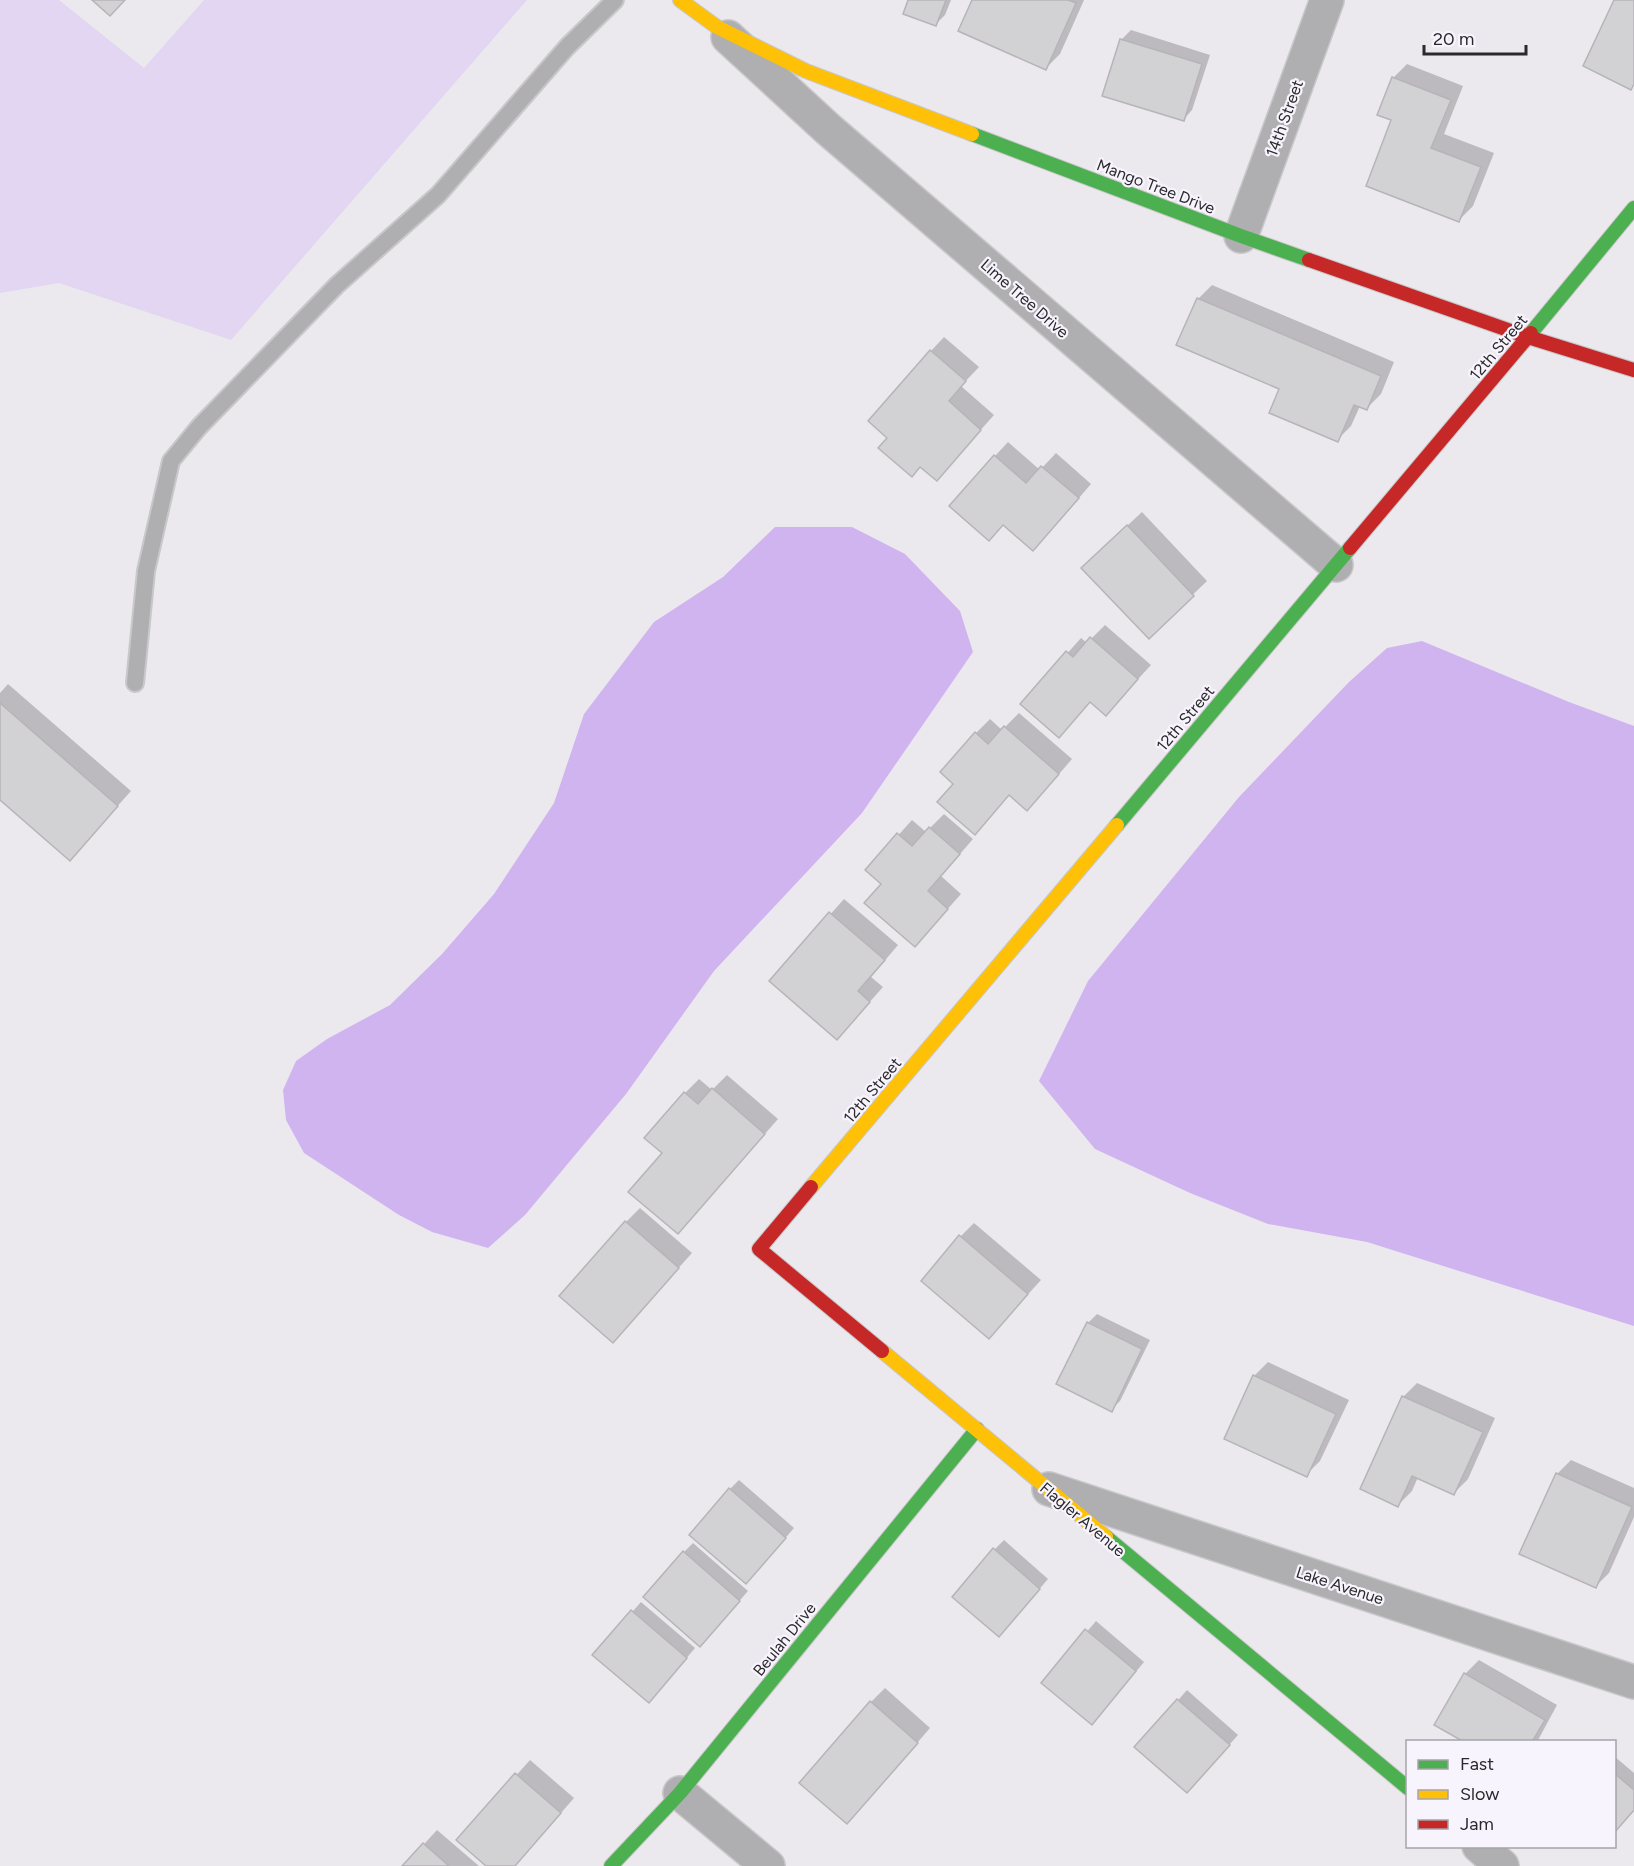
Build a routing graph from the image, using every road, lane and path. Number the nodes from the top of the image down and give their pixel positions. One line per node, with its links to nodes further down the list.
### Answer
1 (615, 0): 10 (lane)
2 (680, 0): 4 (street, Mango Tree Drive)
3 (1327, 0): 6 (street, 14th Street)
4 (717, 27): 6 (street, Mango Tree Drive); 9 (street, Lime Tree Drive)
5 (1634, 208): 7 (street, 12th Street)
6 (1241, 236): 7 (street, Mango Tree Drive)
7 (1528, 337): 8 (street, Mango Tree Drive); 9 (street, 12th Street)
8 (1634, 370)
9 (1336, 565): 11 (street, 12th Street)
10 (135, 683)
11 (759, 1249): 12 (street, Flagler Avenue)
12 (977, 1429): 13 (street, Flagler Avenue); 16 (street, Beulah Drive)
13 (1045, 1488): 14 (street, Lake Avenue); 15 (street, Flagler Avenue)
14 (1634, 1682)
15 (1406, 1787)
16 (680, 1793): 18 (street, Beulah Drive); 19 (street)
17 (1481, 1848): 20 (street)
18 (611, 1866)
19 (768, 1866)
20 (1502, 1866)

